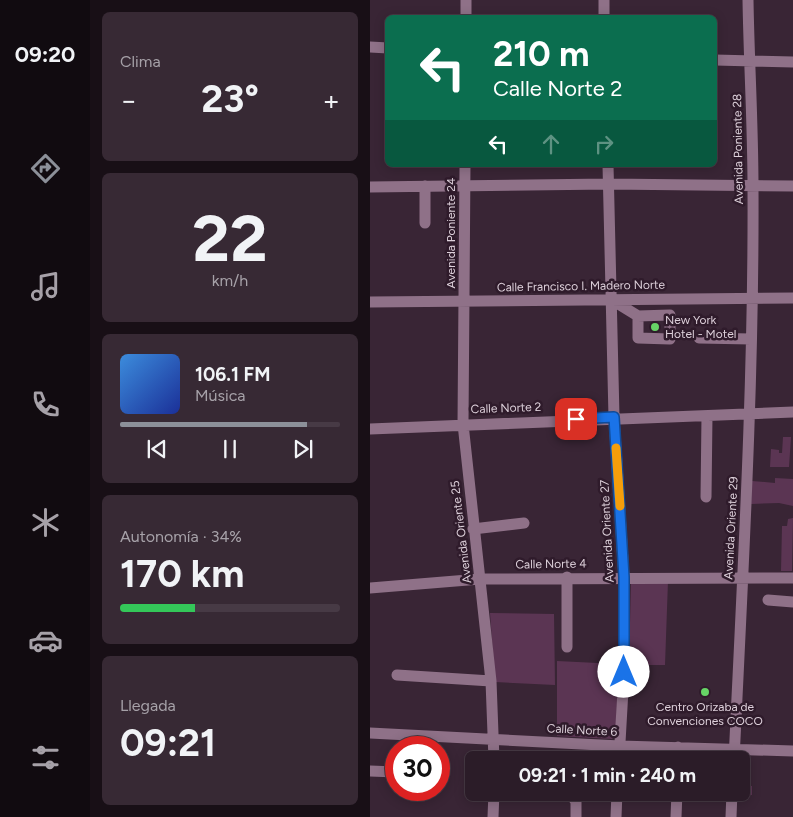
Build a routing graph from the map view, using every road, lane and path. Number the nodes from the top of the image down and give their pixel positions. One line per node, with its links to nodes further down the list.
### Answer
1 (466, 0): 4 (street)
2 (604, 0): 5 (street)
3 (748, 0): 9 (street, Avenida Poniente 28)
4 (466, 15)
5 (604, 15)
6 (370, 47): 7 (street)
7 (385, 48)
8 (717, 60): 9 (street)
9 (749, 61): 10 (street); 18 (street, Avenida Poniente 28)
10 (793, 62)
11 (465, 167): 15 (street, Avenida Poniente 24)
12 (608, 167): 13 (street, Avenida Oriente 27)
13 (609, 184): 15 (street); 18 (street); 22 (street, Avenida Oriente 27)
14 (425, 186): 15 (street); 17 (street); 19 (street)
15 (465, 186): 23 (street, Avenida Poniente 24)
16 (793, 186): 18 (street)
17 (370, 187)
18 (753, 187): 20 (street, Avenida Poniente 28)
19 (424, 223)
20 (752, 298): 21 (street, Calle Francisco I. Madero Norte); 22 (street, Calle Francisco I. Madero Norte); 27 (street, Avenida Oriente 29)
21 (793, 298)
22 (612, 300): 23 (street, Calle Francisco I. Madero Norte); 25 (street); 31 (street, Avenida Oriente 27)
23 (465, 301): 24 (street, Calle Francisco I. Madero Norte); 32 (street, Avenida Oriente 25)
24 (370, 302)
25 (638, 316)
26 (699, 338): 27 (street)
27 (751, 339): 29 (street, Avenida Oriente 29)
28 (793, 412): 29 (street, Calle Norte 2)
29 (749, 414): 30 (street, Calle Norte 2); 39 (street, Avenida Oriente 29)
30 (707, 416): 31 (street, Calle Norte 2); 34 (street)
31 (614, 417): 32 (street, Calle Norte 2); 38 (street, Avenida Oriente 27)
32 (463, 424): 33 (street, Calle Norte 2); 36 (street, Avenida Oriente 25)
33 (370, 429)
34 (706, 497)
35 (524, 523): 36 (street)
36 (473, 529): 41 (street, Avenida Oriente 25)
37 (567, 577): 38 (street, Calle Norte 4); 41 (street, Calle Norte 4); 45 (street)
38 (624, 577): 39 (street, Calle Norte 4); 50 (street, Avenida Oriente 27)
39 (742, 578): 40 (street, Calle Norte 4); 56 (street, Avenida Oriente 29)
40 (793, 578)
41 (480, 579): 42 (street, Calle Norte 4); 47 (street, Avenida Oriente 25)
42 (370, 588)
43 (793, 602): 44 (street)
44 (793, 609)
45 (567, 647)
46 (397, 675): 47 (street)
47 (491, 681): 49 (street, Avenida Oriente 25)
48 (370, 733): 49 (street, Calle Norte 6)
49 (495, 739): 50 (street, Calle Norte 6); 52 (street, Avenida Oriente 25)
50 (620, 746): 51 (street, Calle Norte 6); 53 (street, Avenida Oriente 27)
51 (678, 747): 54 (street); 55 (street, Calle Norte 6)
52 (494, 751)
53 (620, 751)
54 (678, 751)
55 (710, 751)
56 (734, 751)
57 (793, 751): 58 (street, Calle Norte 6)
58 (750, 753)
59 (370, 770): 60 (street)
60 (385, 771)
61 (494, 801): 66 (street)
62 (575, 801): 67 (street)
63 (617, 801): 68 (street)
64 (677, 801): 69 (street)
65 (732, 801): 70 (street)
66 (494, 817)
67 (576, 817)
68 (616, 817)
69 (676, 817)
70 (731, 817)

